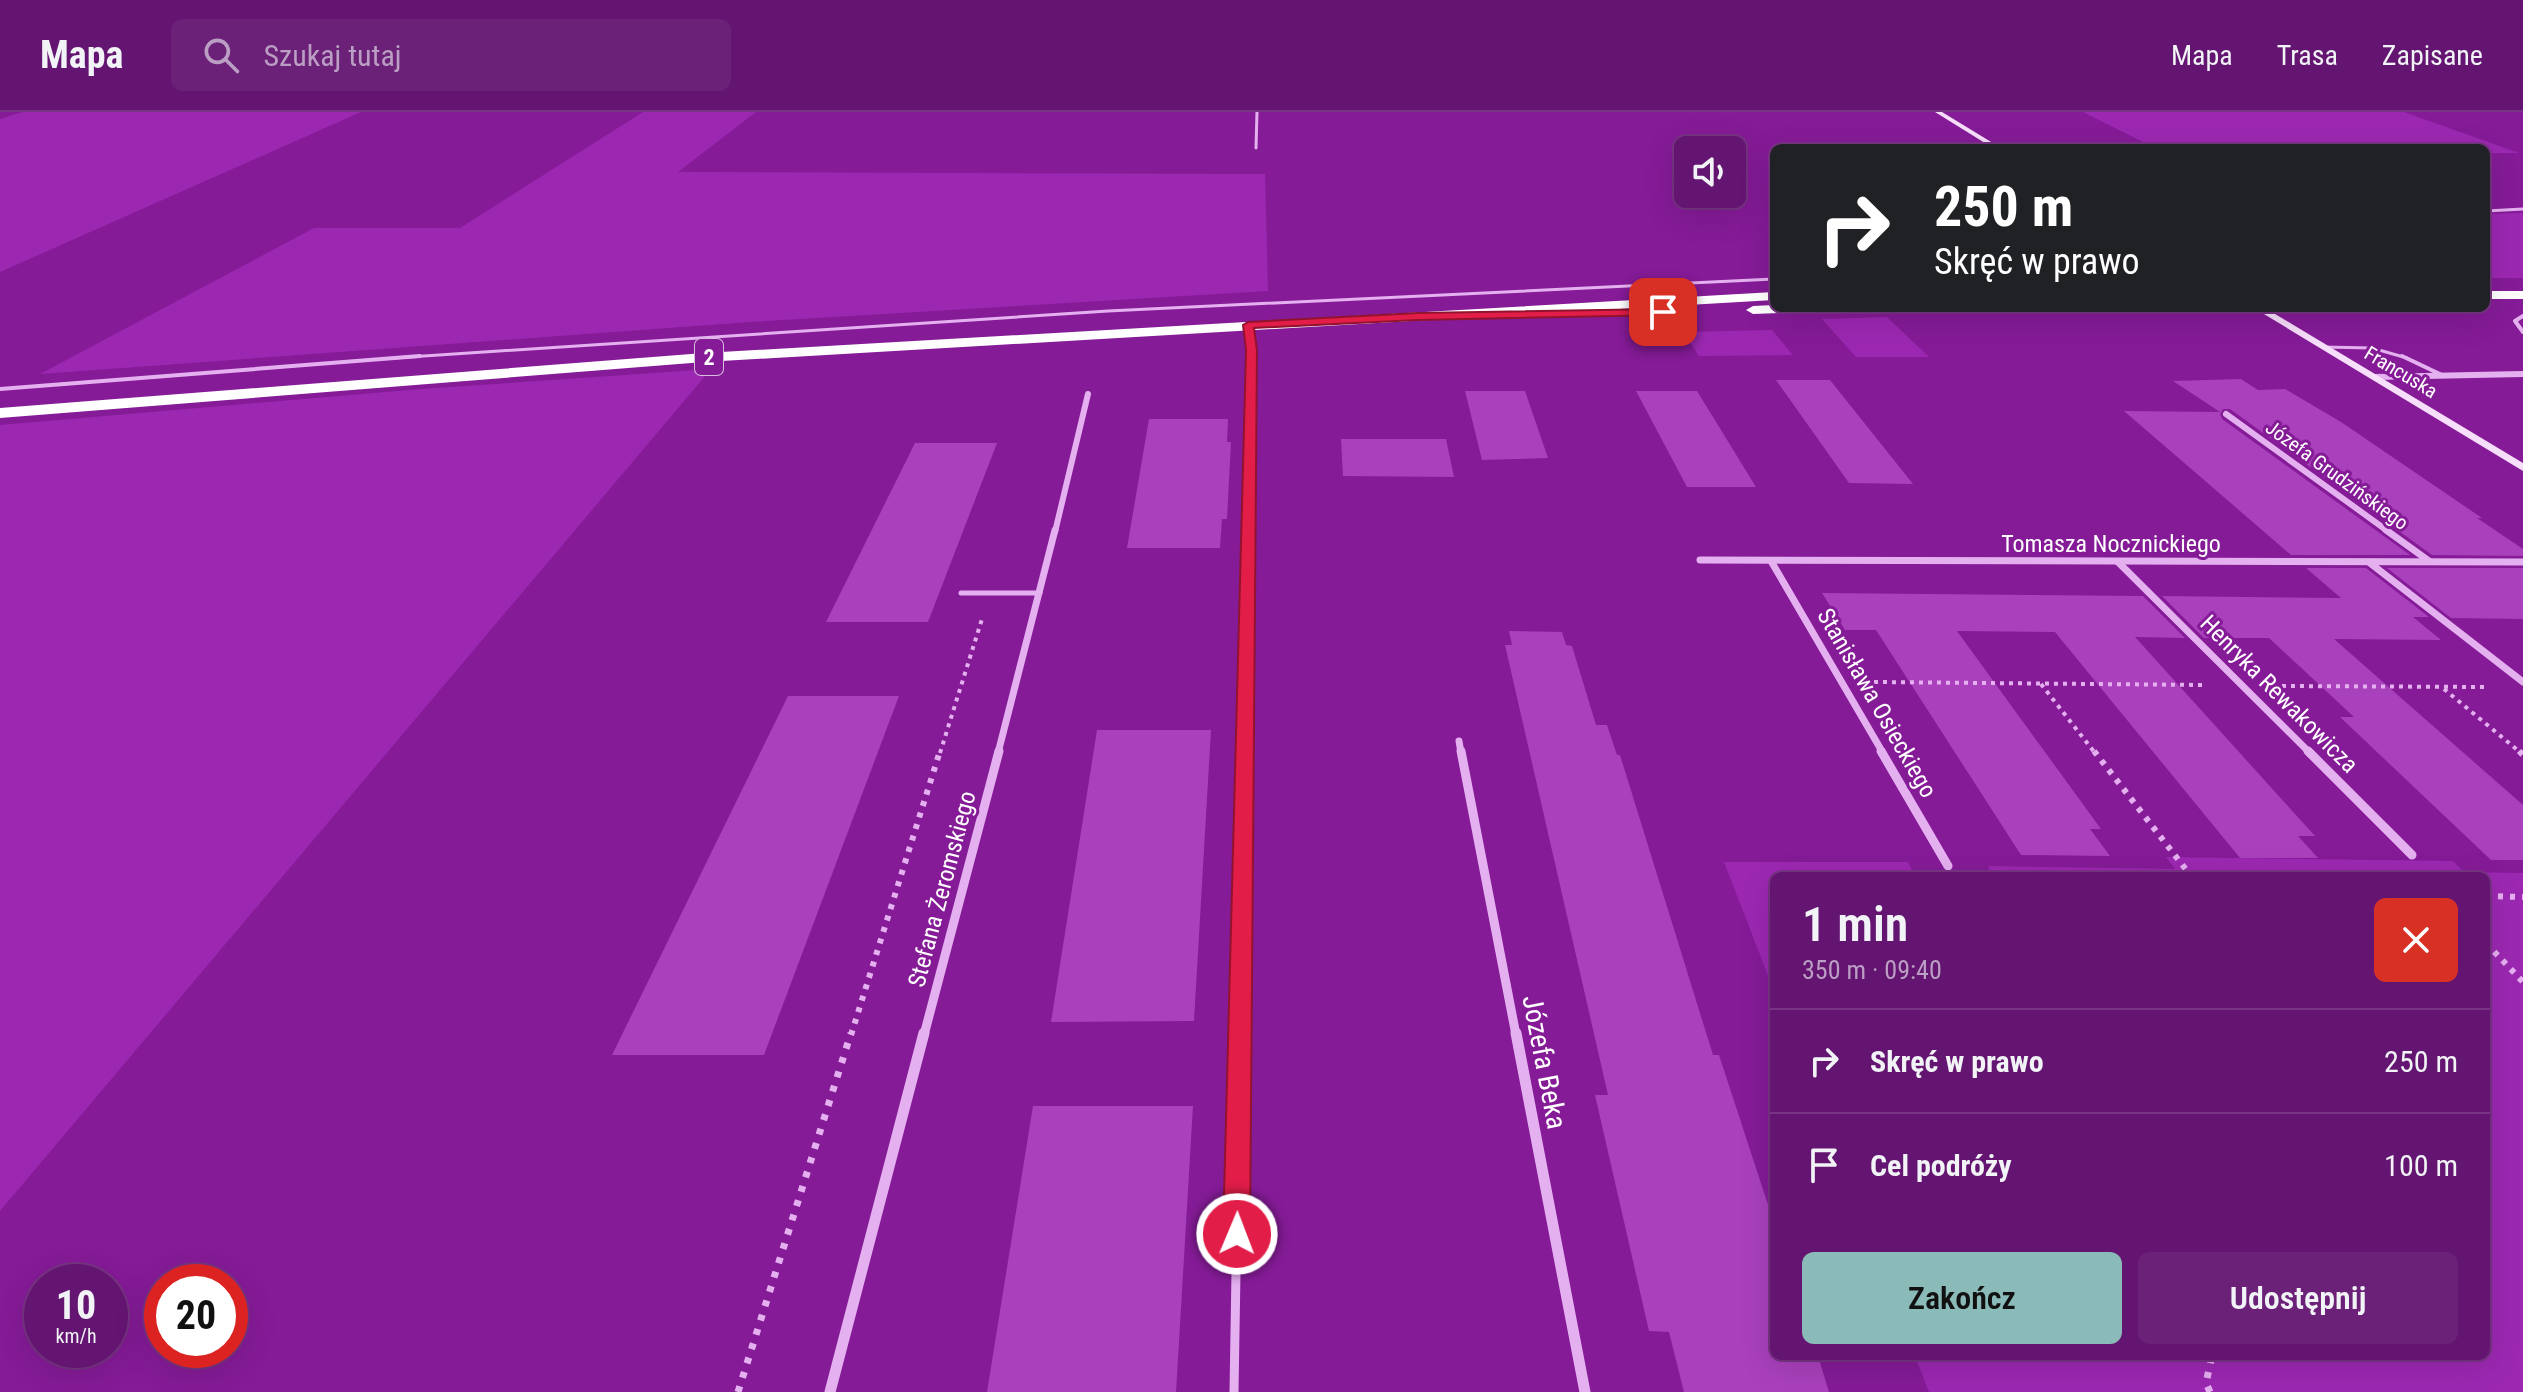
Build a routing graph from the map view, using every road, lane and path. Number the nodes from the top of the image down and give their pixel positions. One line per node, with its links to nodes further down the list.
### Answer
1 (1257, 112): 4 (street)
2 (1938, 112): 3 (street)
3 (1991, 144)
4 (1256, 148)
5 (2523, 209): 6 (street)
6 (2490, 211)
7 (1770, 279): 23 (lane)
8 (2490, 283): 9 (highway)
9 (2523, 283)
10 (2490, 295): 11 (highway)
11 (2523, 295)
12 (1770, 296): 15 (highway, 2)
13 (1770, 309): 15 (highway, 2)
14 (2265, 312): 19 (street, Francuska)
15 (1418, 316): 17 (highway, 2)
16 (2523, 316): 18 (street)
17 (1248, 325): 25 (highway, 2); 55 (lane)
18 (2523, 332)
19 (2322, 347): 21 (street, Francuska); 22 (lane)
20 (2523, 374): 22 (street)
21 (2375, 377): 22 (street); 27 (street, Francuska)
22 (2447, 377)
23 (0, 389)
24 (1088, 394): 36 (street, Stefana Żeromskiego)
25 (0, 413)
26 (2226, 414): 31 (street, Józefa Grudzińskiego)
27 (2523, 468)
28 (1700, 560): 29 (street, Tomasza Nocznickiego)
29 (1771, 561): 30 (street, Tomasza Nocznickiego); 37 (street, Stanisława Osieckiego)
30 (2118, 562): 33 (street, Tomasza Nocznickiego); 40 (street, Henryka Rewakowicza)
31 (2429, 562): 32 (street, Tomasza Nocznickiego); 33 (street, Tomasza Nocznickiego)
32 (2523, 562)
33 (2370, 563): 38 (street)
34 (961, 593): 35 (lane)
35 (990, 593): 36 (lane); 53 (path)
36 (1040, 593): 54 (street, Stefana Żeromskiego)
37 (1841, 681): 39 (path); 46 (street, Stanisława Osieckiego)
38 (2523, 682)
39 (2040, 683): 40 (path); 47 (path)
40 (2242, 686): 42 (path); 45 (street, Henryka Rewakowicza)
41 (2491, 687): 42 (path)
42 (2443, 688): 44 (path)
43 (1459, 741): 56 (street, Józefa Beka)
44 (2523, 755)
45 (2412, 855)
46 (1948, 866)
47 (2188, 872)
48 (2490, 896): 49 (path)
49 (2523, 897)
50 (2490, 947): 51 (path)
51 (2523, 982)
52 (2211, 1360): 57 (path)
53 (738, 1392)
54 (830, 1392)
55 (1234, 1392)
56 (1585, 1392)
57 (2210, 1392)

